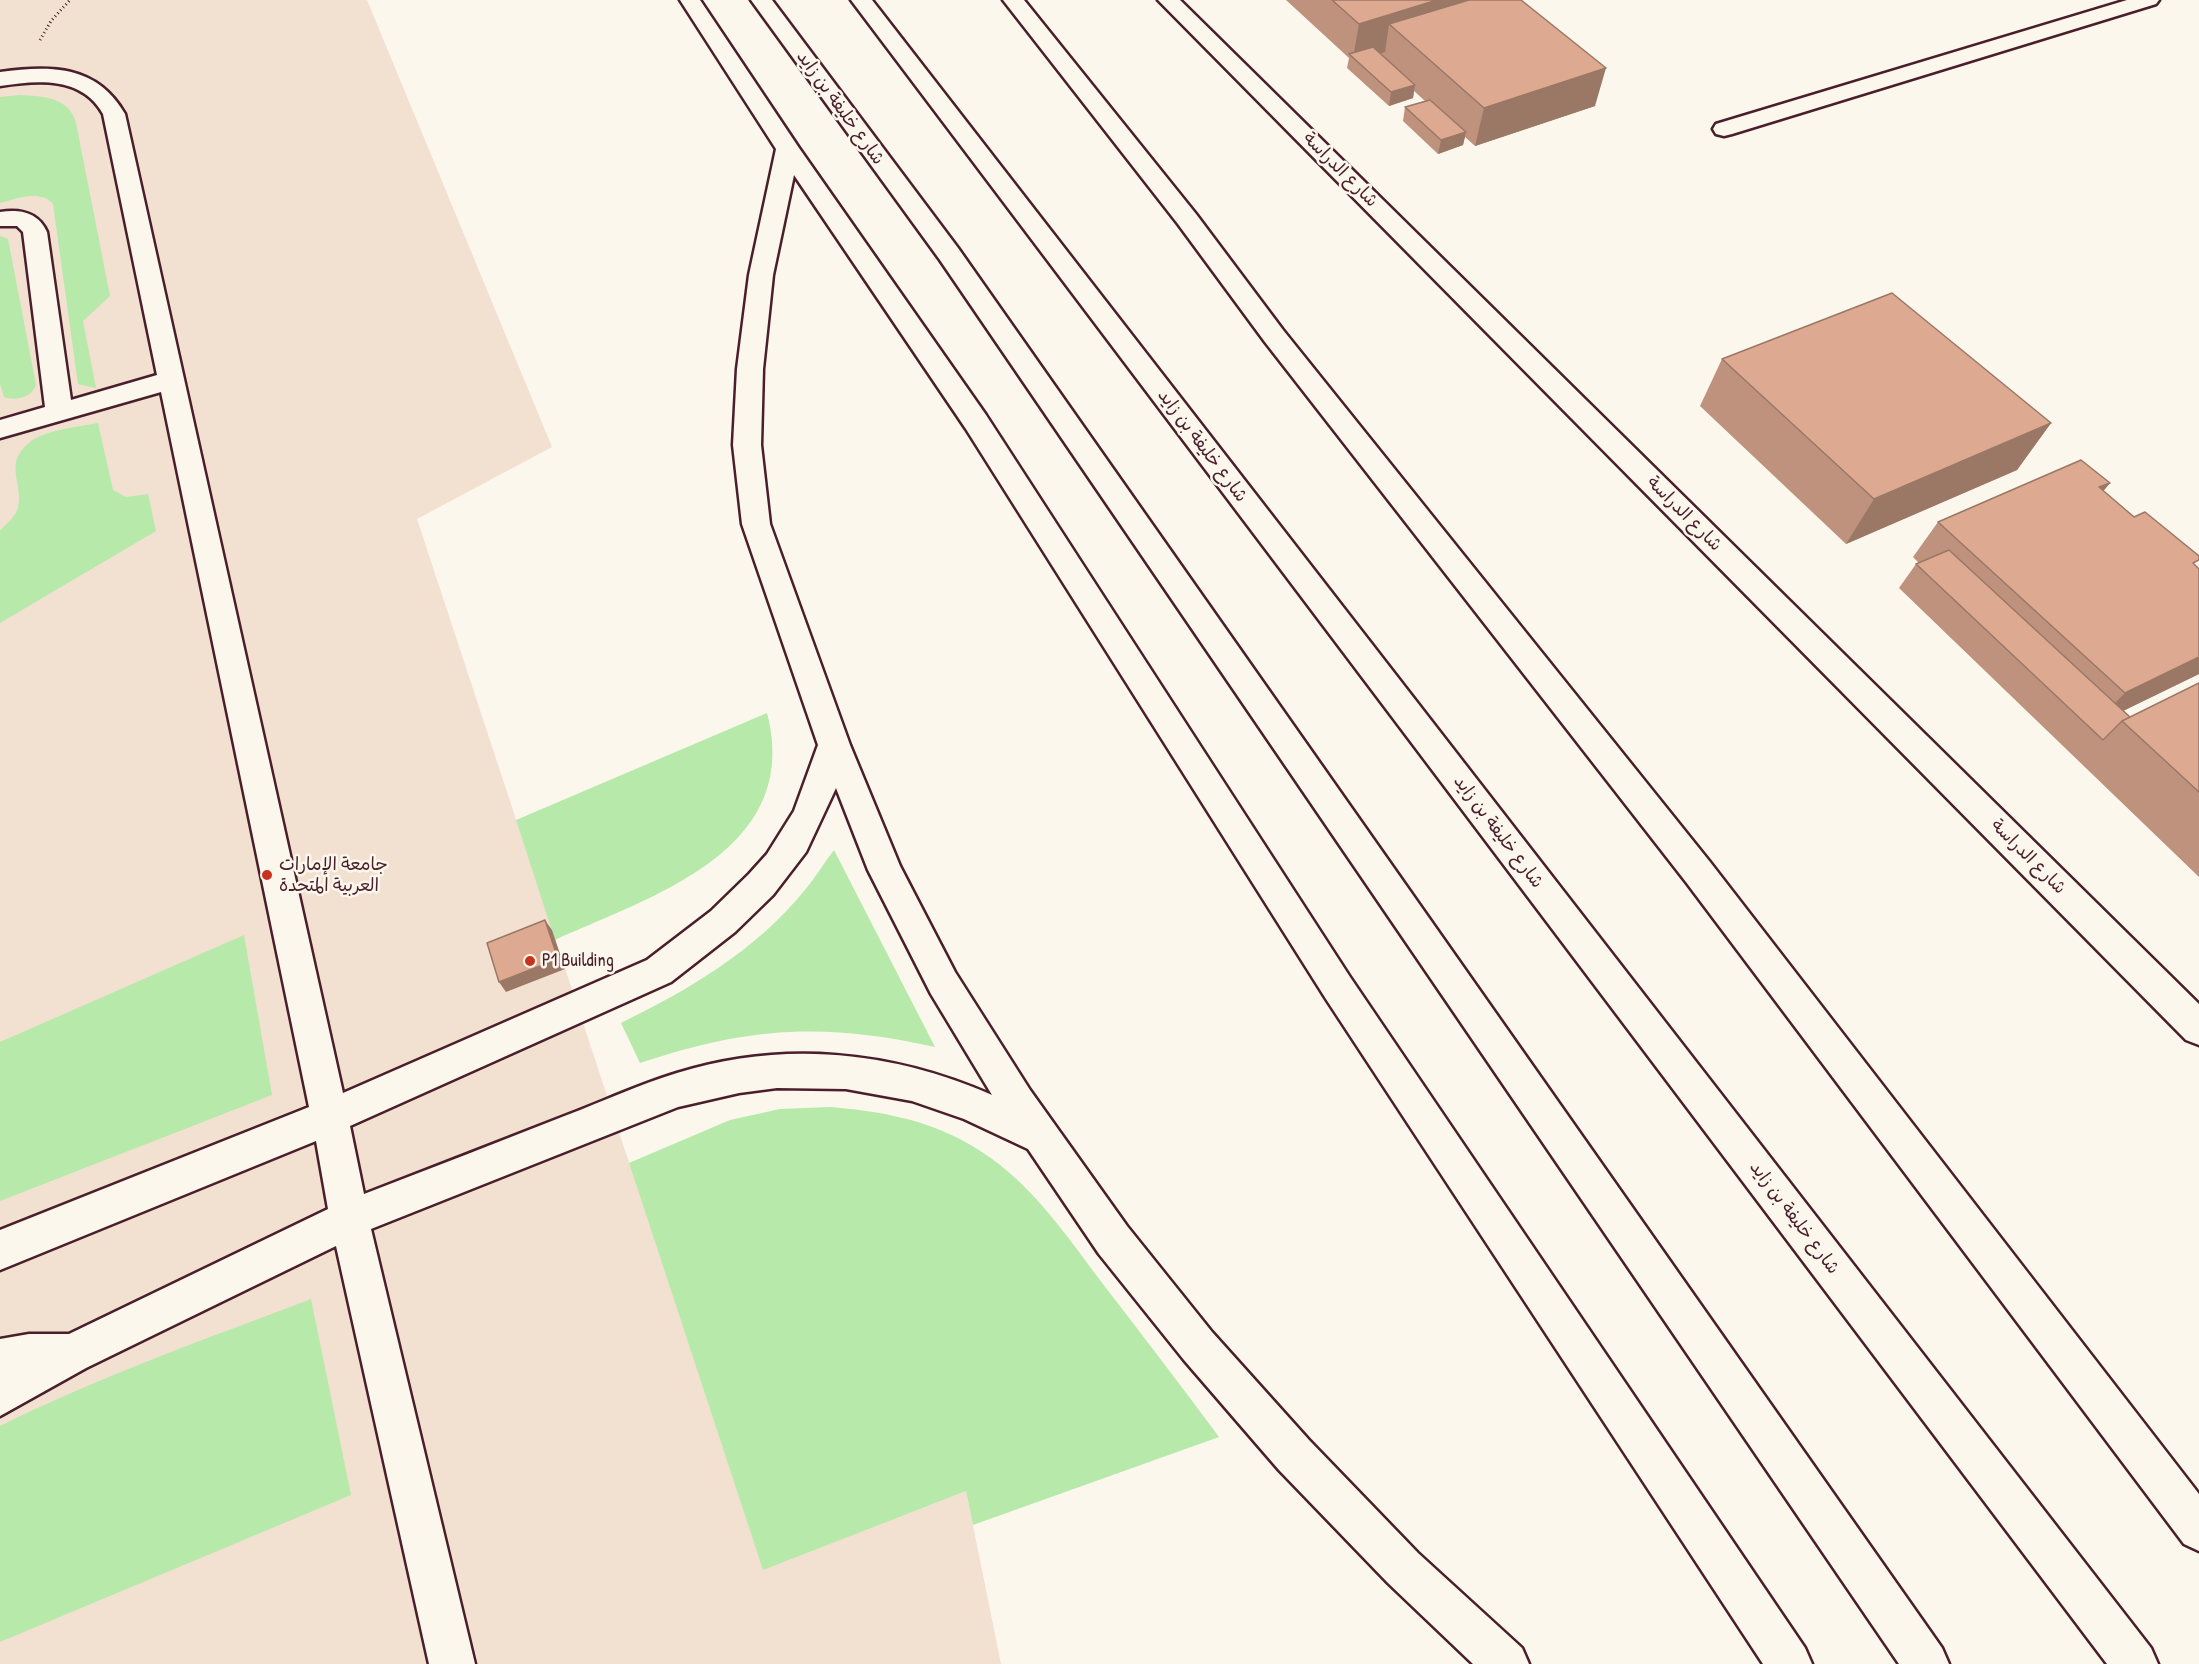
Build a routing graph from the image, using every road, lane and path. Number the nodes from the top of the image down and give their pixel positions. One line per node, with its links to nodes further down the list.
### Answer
1 (690, 0): 9 (main road)
2 (761, 0): 27 (main road, شارع خليفة بن زايد)
3 (861, 0): 28 (main road, شارع خليفة بن زايد)
4 (1013, 0): 23 (main road)
5 (1168, 0): 15 (main road, شارع الدراسة)
6 (2149, 0): 8 (main road)
7 (0, 79): 11 (main road)
8 (1724, 129)
9 (788, 150): 14 (main road); 26 (main road)
10 (0, 219): 12 (main road)
11 (172, 380): 12 (main road); 16 (main road)
12 (59, 412): 13 (main road)
13 (0, 429)
14 (834, 745): 16 (main road); 17 (main road)
15 (2199, 1028)
16 (330, 1117): 18 (main road); 19 (main road)
17 (1042, 1137): 18 (main road); 25 (main road)
18 (349, 1219): 20 (main road); 24 (main road)
19 (0, 1250)
20 (72, 1354): 21 (main road); 22 (main road)
21 (0, 1359)
22 (0, 1395)
23 (2199, 1529)
24 (452, 1664)
25 (1506, 1664)
26 (1789, 1664)
27 (1926, 1664)
28 (2135, 1664)

